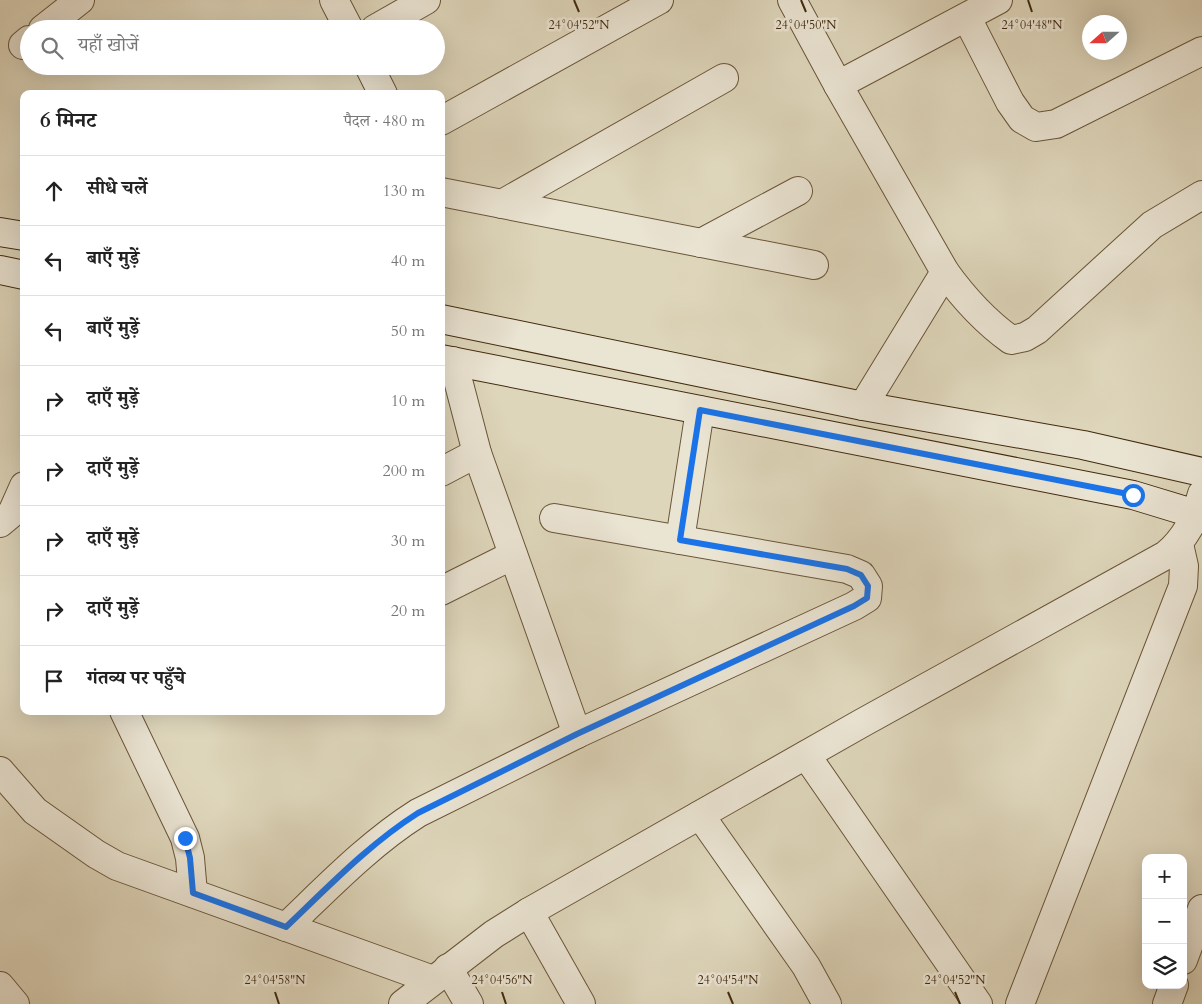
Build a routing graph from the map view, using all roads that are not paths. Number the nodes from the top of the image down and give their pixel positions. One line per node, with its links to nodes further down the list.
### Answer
1 (80, 0): 8 (street)
2 (334, 0): 9 (street)
3 (426, 0): 10 (street)
4 (659, 0): 16 (street)
5 (792, 0): 14 (street)
6 (998, 0): 7 (street)
7 (967, 18): 11 (street); 14 (street)
8 (55, 20)
9 (344, 20)
10 (391, 20)
11 (1202, 51)
12 (374, 75): 15 (street)
13 (724, 78): 20 (street)
14 (838, 85): 26 (street)
15 (381, 90)
16 (445, 119)
17 (798, 190): 23 (street)
18 (445, 193): 20 (street)
19 (1202, 195): 26 (street)
20 (502, 204): 23 (street)
21 (0, 232): 22 (street)
22 (20, 235)
23 (701, 243): 24 (street)
24 (814, 266)
25 (0, 270): 27 (street)
26 (945, 272): 30 (street)
27 (20, 274)
28 (445, 320): 30 (street)
29 (448, 374): 31 (street); 32 (street)
30 (863, 406): 34 (street)
31 (700, 410): 36 (street); 39 (street)
32 (477, 453): 33 (street); 41 (street)
33 (445, 470)
34 (1202, 472)
35 (20, 494): 37 (street)
36 (1200, 508): 40 (street)
37 (9, 516)
38 (554, 518): 39 (street)
39 (680, 540): 44 (street)
40 (1179, 544): 45 (street); 62 (street)
41 (513, 556): 42 (street); 44 (street)
42 (445, 589)
43 (126, 715): 48 (street)
44 (577, 734): 51 (street)
45 (806, 755): 47 (street); 61 (street)
46 (0, 771): 48 (street)
47 (700, 815): 50 (street); 60 (street)
48 (193, 893): 51 (street)
49 (1202, 910): 52 (street)
50 (529, 912): 53 (street); 59 (street)
51 (286, 927): 53 (street)
52 (1187, 949)
53 (440, 974): 57 (street); 58 (street)
54 (0, 986): 56 (street)
55 (1173, 989): 63 (street)
56 (15, 1004)
57 (404, 1004)
58 (469, 1004)
59 (580, 1004)
60 (827, 1004)
61 (978, 1004)
62 (1020, 1004)
63 (1167, 1004)

